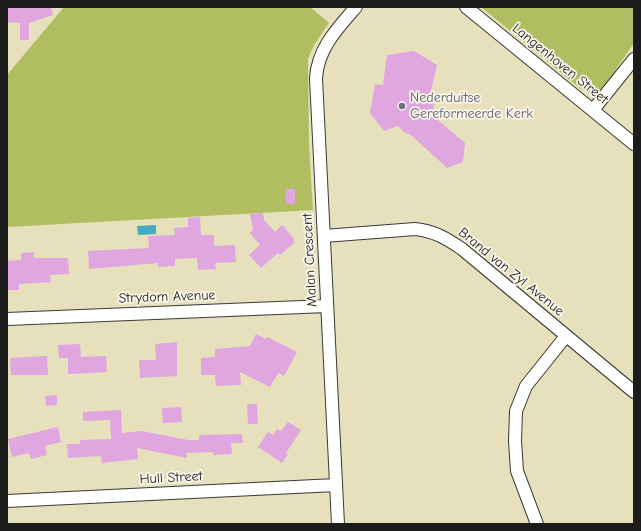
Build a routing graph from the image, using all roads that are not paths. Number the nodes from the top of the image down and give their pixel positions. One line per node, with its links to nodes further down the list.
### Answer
1 (356, 7): 6 (street, Malan Crescent)
2 (466, 7): 4 (street, Langenhoven Street)
3 (634, 59): 4 (street)
4 (593, 110): 5 (street, Langenhoven Street)
5 (634, 144)
6 (324, 236): 7 (street, Malan Crescent); 9 (street, Brand van Zyl Avenue)
7 (328, 306): 8 (street, Strydom Avenue); 11 (street, Malan Crescent)
8 (7, 319)
9 (566, 336): 10 (street, Brand van Zyl Avenue); 14 (street)
10 (634, 392)
11 (336, 485): 12 (street, Hull Street); 13 (street, Malan Crescent)
12 (7, 501)
13 (338, 524)
14 (537, 524)

